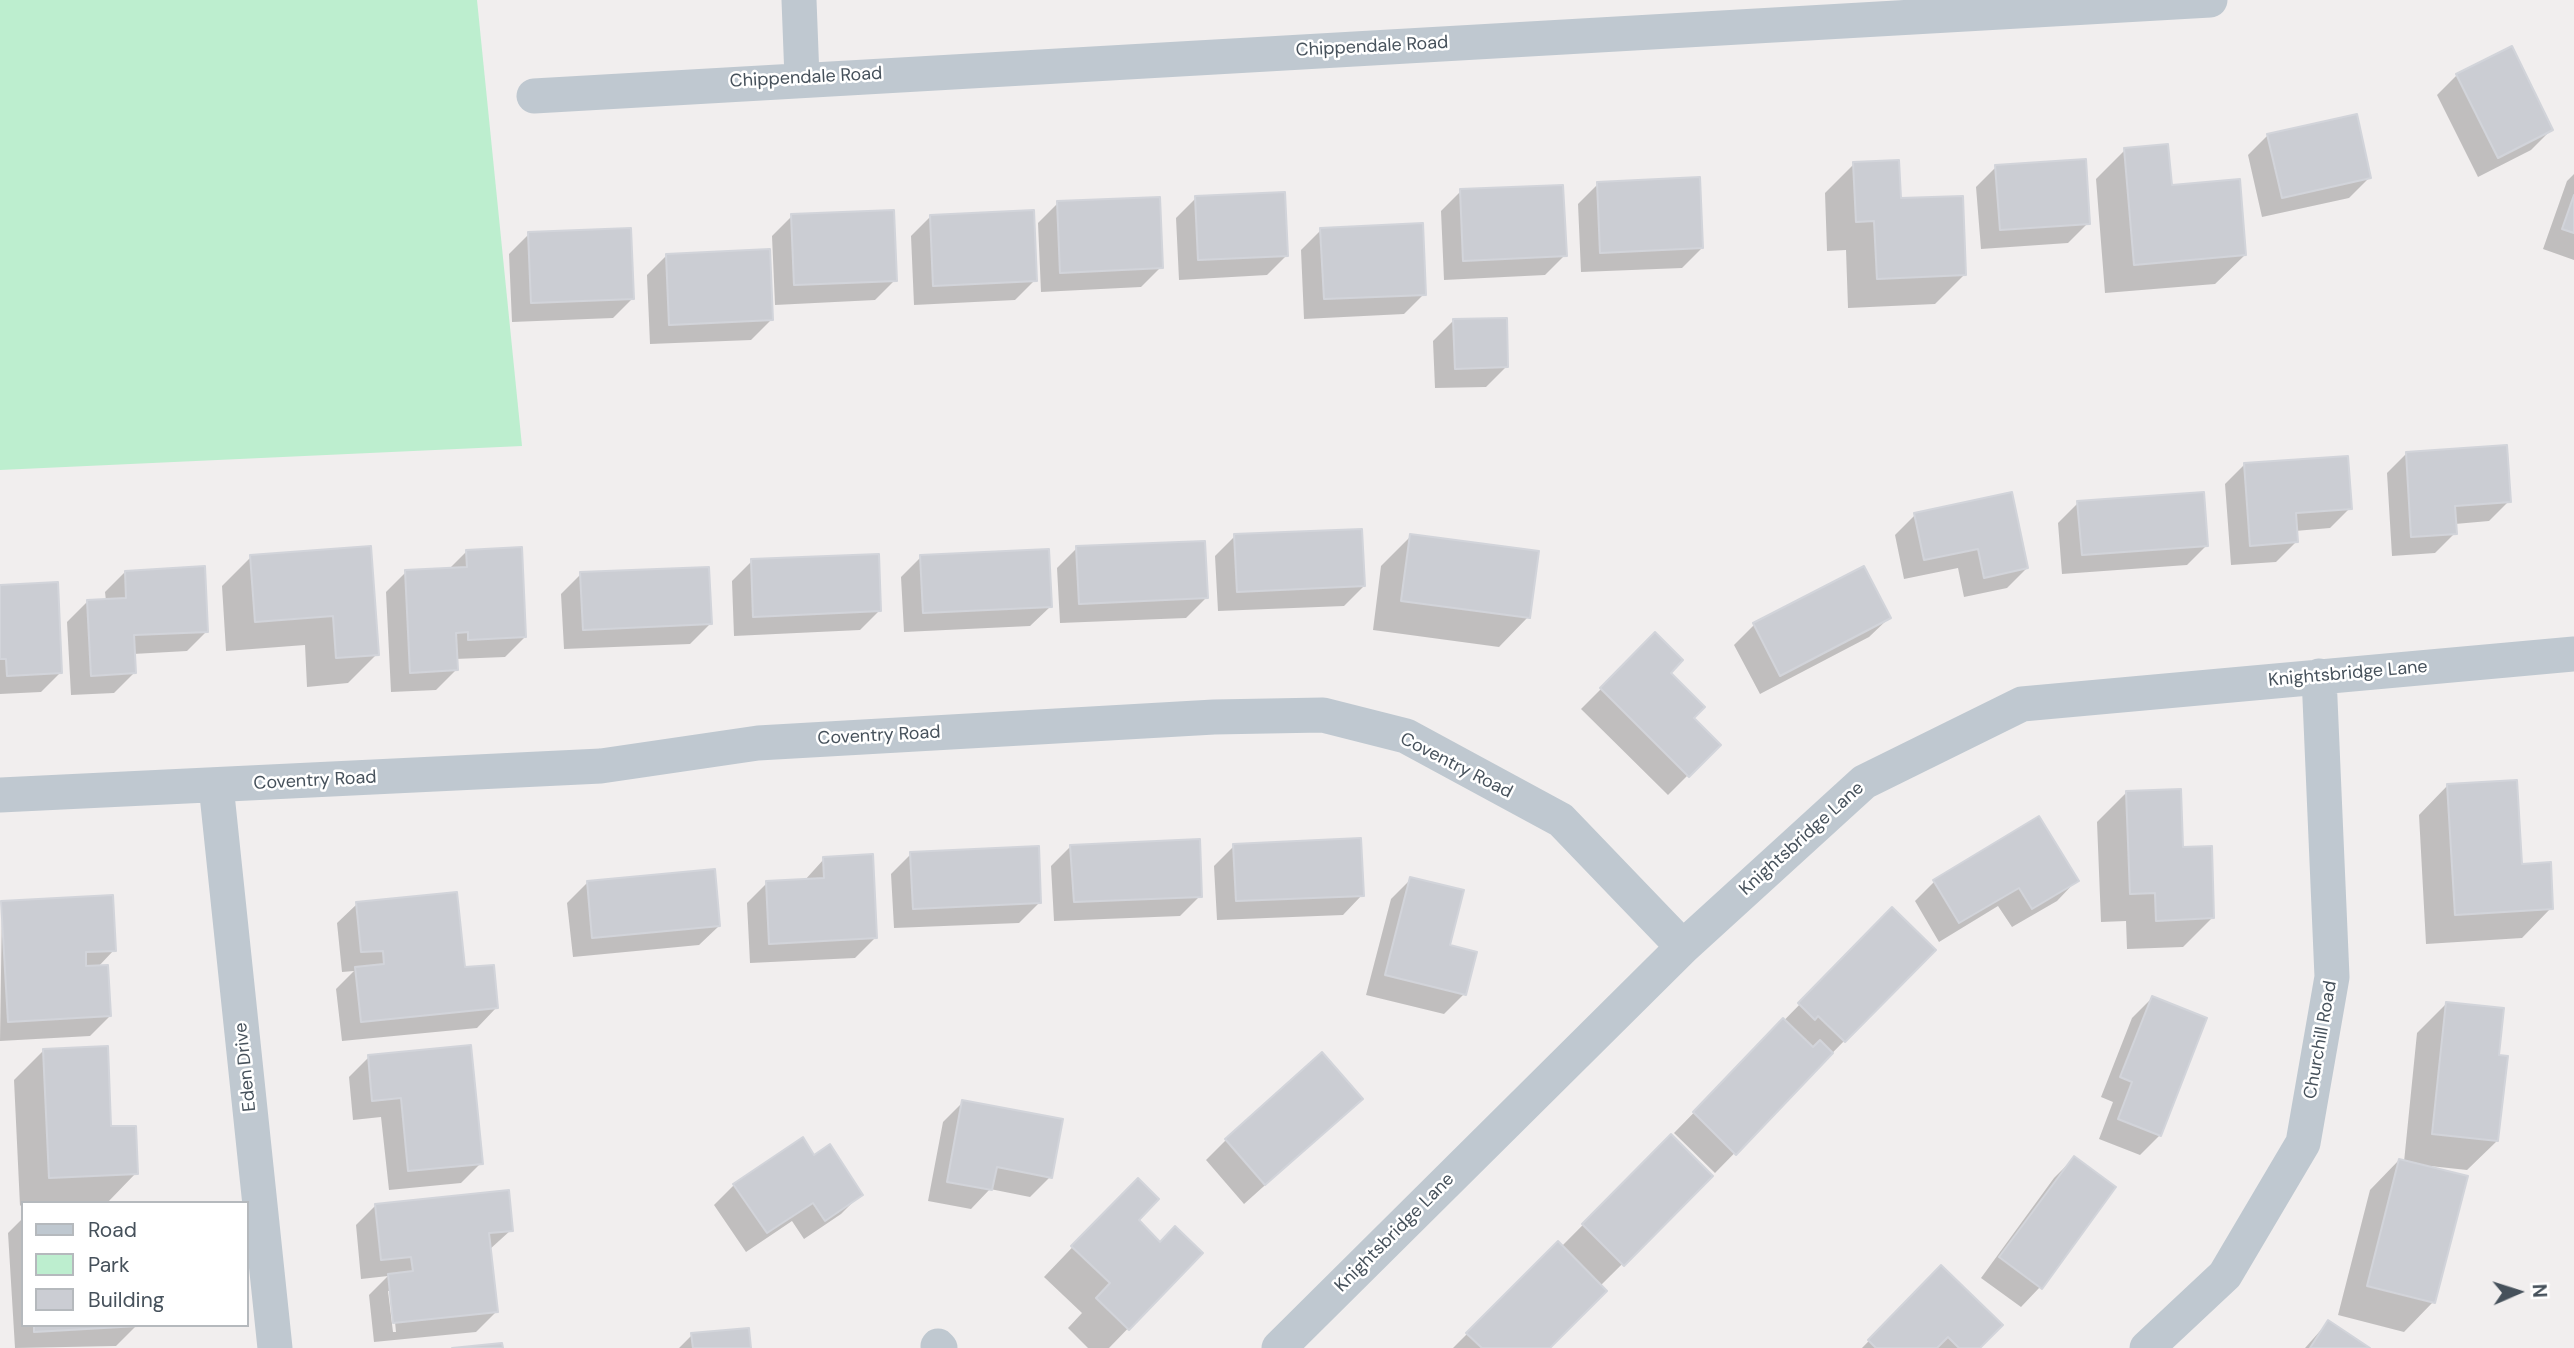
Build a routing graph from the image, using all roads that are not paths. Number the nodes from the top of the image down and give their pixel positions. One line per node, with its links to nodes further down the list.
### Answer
1 (799, 0): 3 (street)
2 (2204, 1): 3 (street, Chippendale Road)
3 (803, 78): 4 (street, Chippendale Road)
4 (534, 96)
5 (2574, 654): 6 (street, Knightsbridge Lane)
6 (2319, 676): 9 (street, Knightsbridge Lane); 12 (street, Churchill Road)
7 (216, 785): 8 (street, Coventry Road); 9 (street, Coventry Road); 10 (street, Eden Drive)
8 (0, 795)
9 (1682, 947): 11 (street, Knightsbridge Lane)
10 (275, 1348)
11 (1279, 1348)
12 (2147, 1348)

